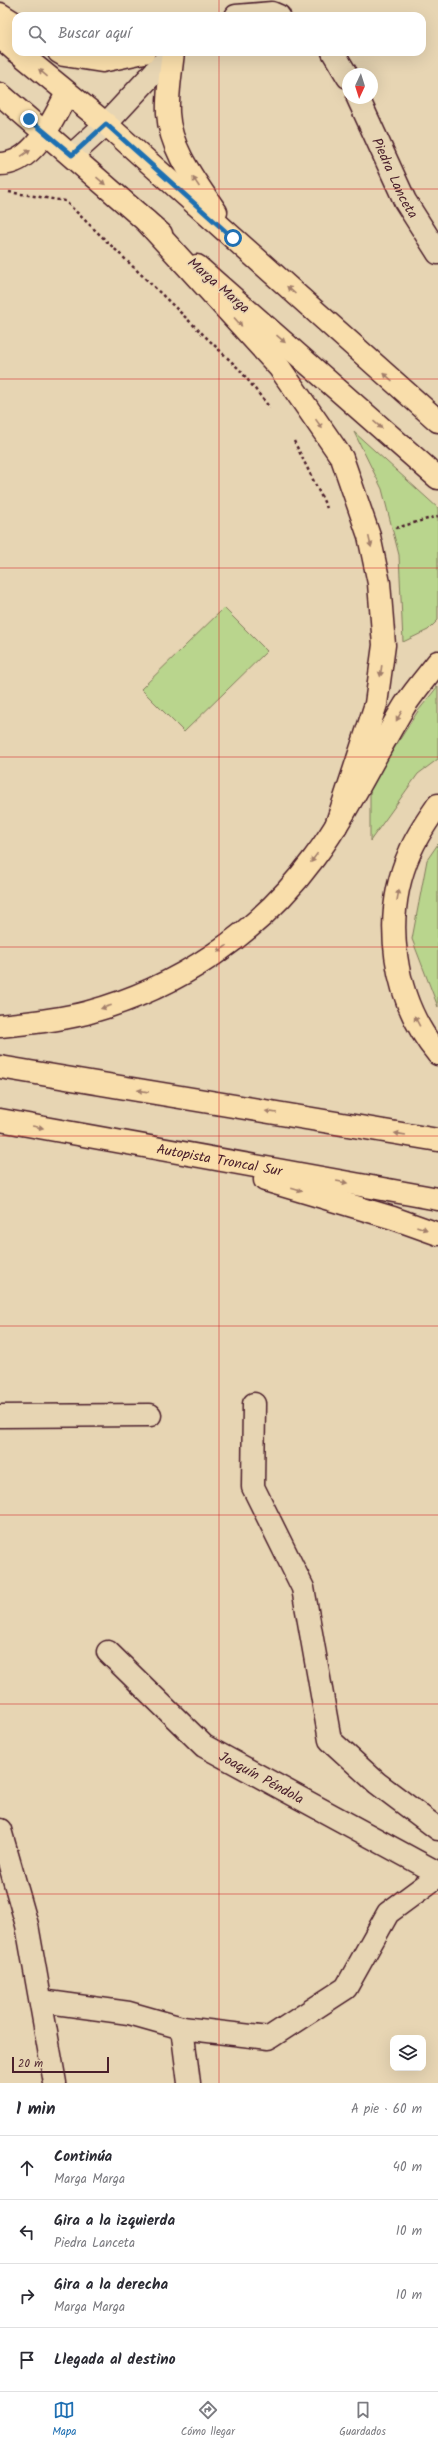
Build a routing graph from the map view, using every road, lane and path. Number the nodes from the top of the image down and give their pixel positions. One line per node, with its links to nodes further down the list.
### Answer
1 (0, 14): 2 (main road)
2 (12, 22)
3 (0, 37): 4 (main road)
4 (12, 47)
5 (23, 56): 12 (main road, one-way to 5)
6 (70, 56): 7 (main road)
7 (125, 56)
8 (169, 56): 15 (street)
9 (173, 56): 21 (main road, one-way to 9)
10 (335, 56): 11 (street)
11 (343, 68)
12 (67, 93): 15 (main road); 16 (main road)
13 (0, 94): 16 (main road, Marga Marga)
14 (361, 104): 22 (street, Piedra Lanceta)
15 (106, 124): 17 (street); 21 (main road)
16 (47, 134): 17 (main road, Marga Marga); 18 (main road, one-way to 16)
17 (72, 155): 20 (main road, Marga Marga, one-way to 20)
18 (0, 164)
19 (7, 192): 23 (path)
20 (146, 221): 26 (main road, Marga Marga, one-way to 26); 29 (main road, one-way to 29)
21 (233, 238): 24 (main road, one-way to 21)
22 (438, 253)
23 (273, 411)
24 (438, 422)
25 (290, 435): 27 (path)
26 (438, 478)
27 (330, 515)
28 (438, 516): 29 (path)
29 (369, 536): 32 (main road, one-way to 32)
30 (438, 662): 32 (main road, one-way to 32)
31 (438, 805): 34 (main road, one-way to 31)
32 (336, 826): 33 (main road, one-way to 33)
33 (0, 1026)
34 (438, 1054)
35 (0, 1067): 37 (main road, one-way to 35)
36 (0, 1120): 38 (main road, Autopista Troncal Sur, one-way to 38)
37 (438, 1140)
38 (152, 1148): 39 (main road, Autopista Troncal Sur, one-way to 39); 40 (main road, one-way to 40)
39 (438, 1199)
40 (438, 1234)
41 (254, 1404): 45 (street)
42 (150, 1415): 43 (street)
43 (0, 1416)
44 (108, 1652): 47 (street, Joaquín Péndola)
45 (438, 1829)
46 (1, 1836): 49 (street)
47 (438, 1873)
48 (438, 1876): 50 (street)
49 (41, 2001): 50 (street); 51 (street)
50 (182, 2028): 52 (street)
51 (55, 2083)
52 (189, 2083)

